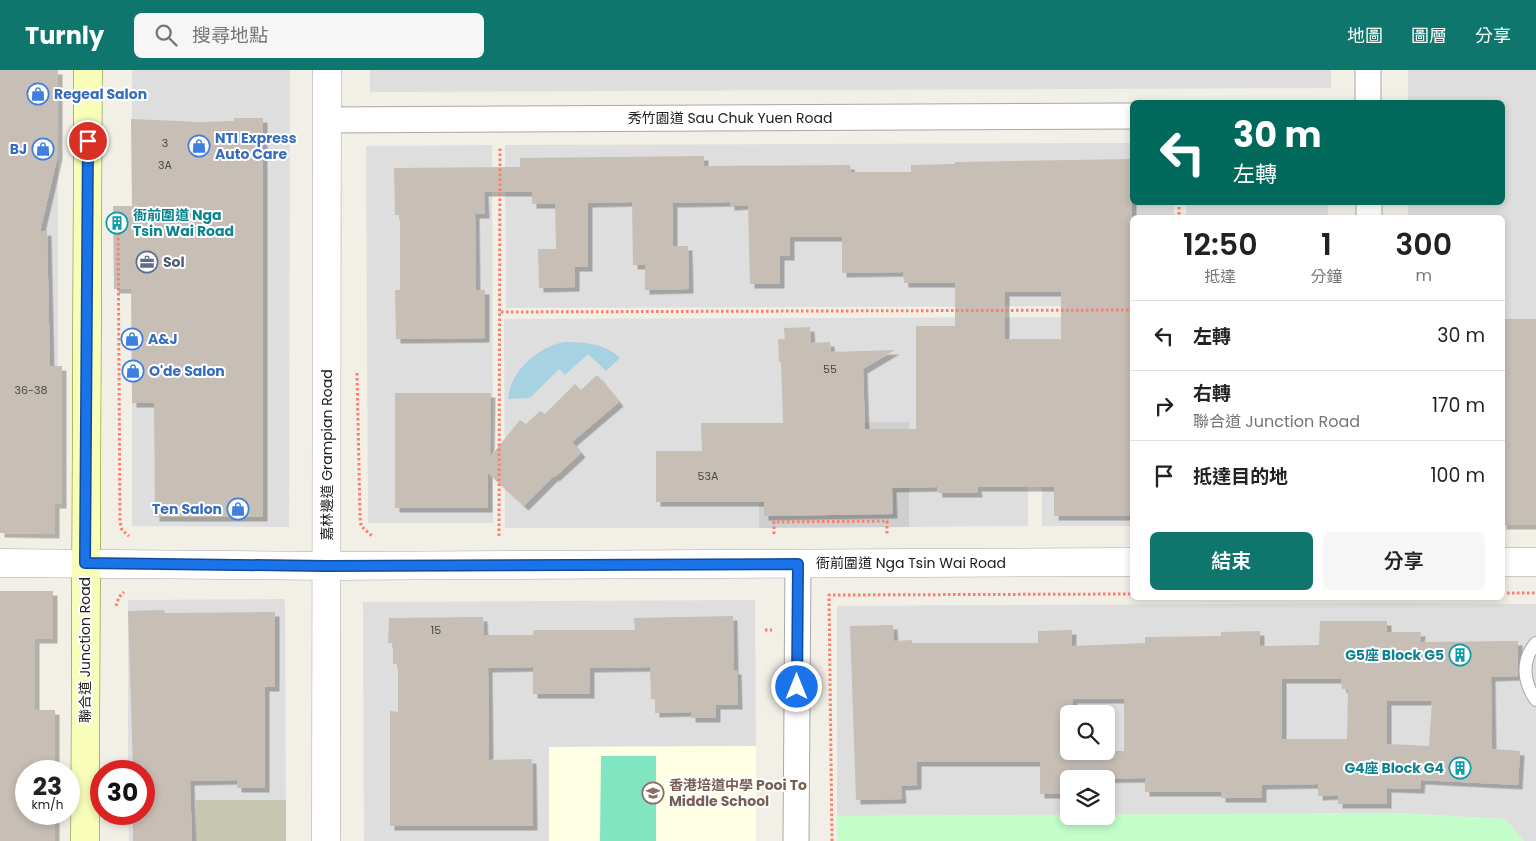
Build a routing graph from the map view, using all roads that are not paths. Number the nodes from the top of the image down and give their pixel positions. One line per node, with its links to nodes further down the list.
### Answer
1 (88, 70): 11 (main road, 聯合道 Junction Road)
2 (328, 70): 6 (street, 嘉林邊道 Grampian Road)
3 (1368, 70): 4 (street)
4 (1368, 100)
5 (1130, 116): 6 (street, 秀竹園道 Sau Chuk Yuen Road)
6 (328, 120): 13 (street, 嘉林邊道 Grampian Road)
7 (1130, 562): 12 (street, 衙前圍道 Nga Tsin Wai Road)
8 (1505, 562): 9 (street)
9 (1536, 562)
10 (0, 563): 11 (street, 衙前圍道 Nga Tsin Wai Road)
11 (85, 563): 13 (street, 衙前圍道 Nga Tsin Wai Road); 16 (main road, 聯合道 Junction Road)
12 (798, 564): 13 (street, 衙前圍道 Nga Tsin Wai Road); 18 (street)
13 (326, 566): 17 (street, 嘉林邊道 Grampian Road)
14 (1536, 642): 15 (lane)
15 (1536, 700)
16 (85, 841)
17 (326, 841)
18 (796, 841)

